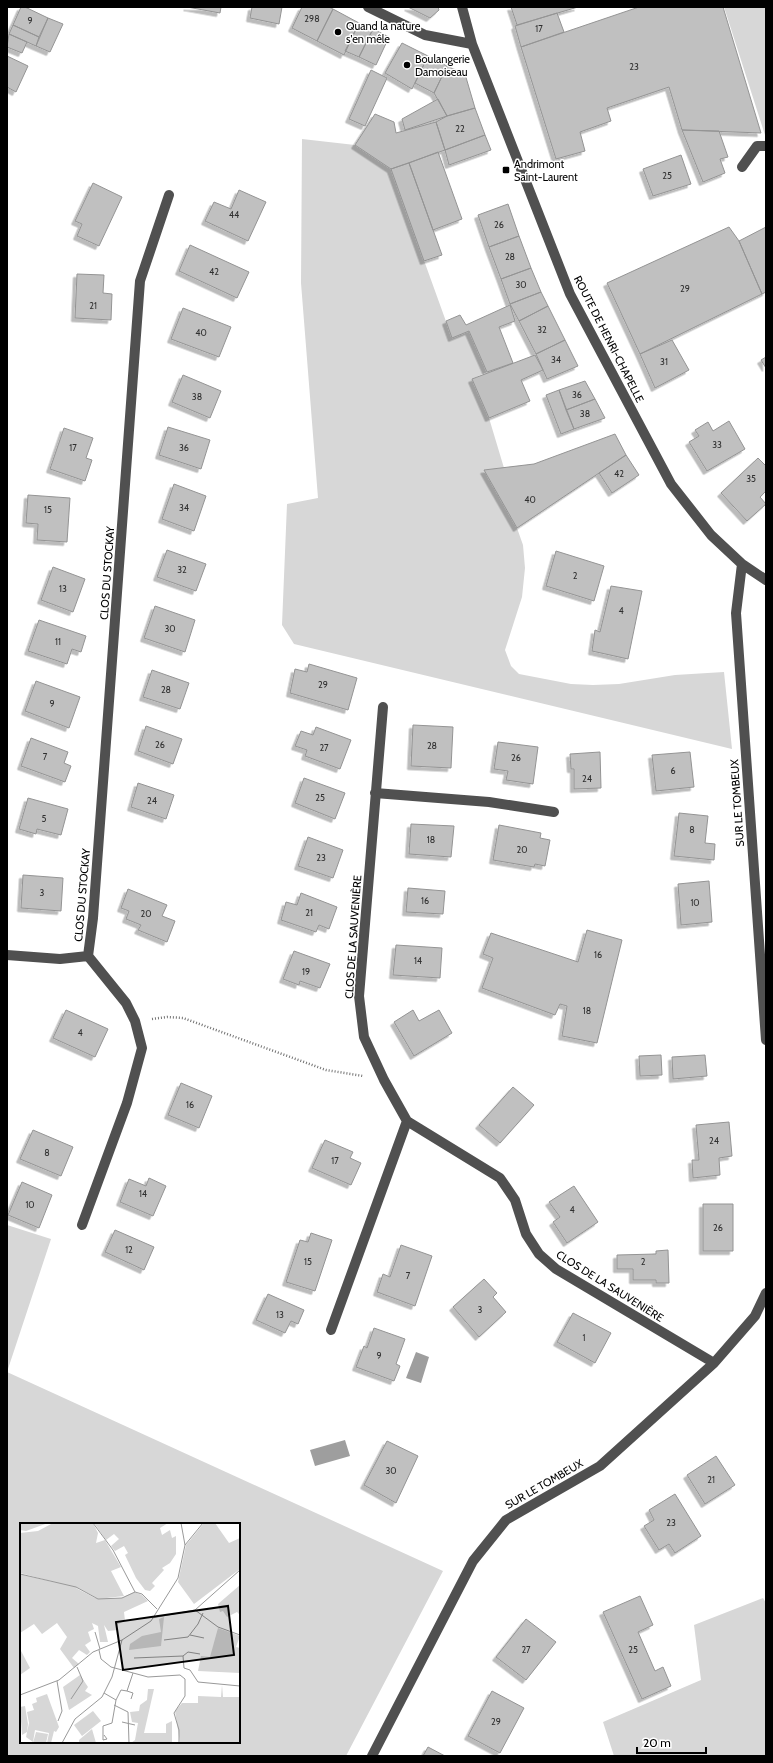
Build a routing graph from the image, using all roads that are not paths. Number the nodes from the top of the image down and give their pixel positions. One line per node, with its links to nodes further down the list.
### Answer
1 (368, 7): 3 (street)
2 (462, 7): 3 (street, ROUTE DE HENRI-CHAPELLE)
3 (472, 44): 7 (street, ROUTE DE HENRI-CHAPELLE)
4 (766, 146): 5 (street)
5 (742, 167)
6 (169, 195): 13 (street, CLOS DU STOCKAY)
7 (742, 564): 8 (street, ROUTE DE HENRI-CHAPELLE); 14 (street, SUR LE TOMBEUX)
8 (766, 580)
9 (383, 707): 10 (street, CLOS DE LA SAUVENIÈRE)
10 (375, 793): 11 (street); 15 (street, CLOS DE LA SAUVENIÈRE)
11 (554, 812)
12 (7, 956): 13 (street, CLOS DU STOCKAY)
13 (88, 956): 16 (street, CLOS DU STOCKAY)
14 (766, 1040)
15 (407, 1121): 18 (street); 19 (street, CLOS DE LA SAUVENIÈRE)
16 (82, 1225)
17 (766, 1293): 19 (street, SUR LE TOMBEUX)
18 (331, 1330)
19 (714, 1363): 20 (street, SUR LE TOMBEUX)
20 (372, 1756)

